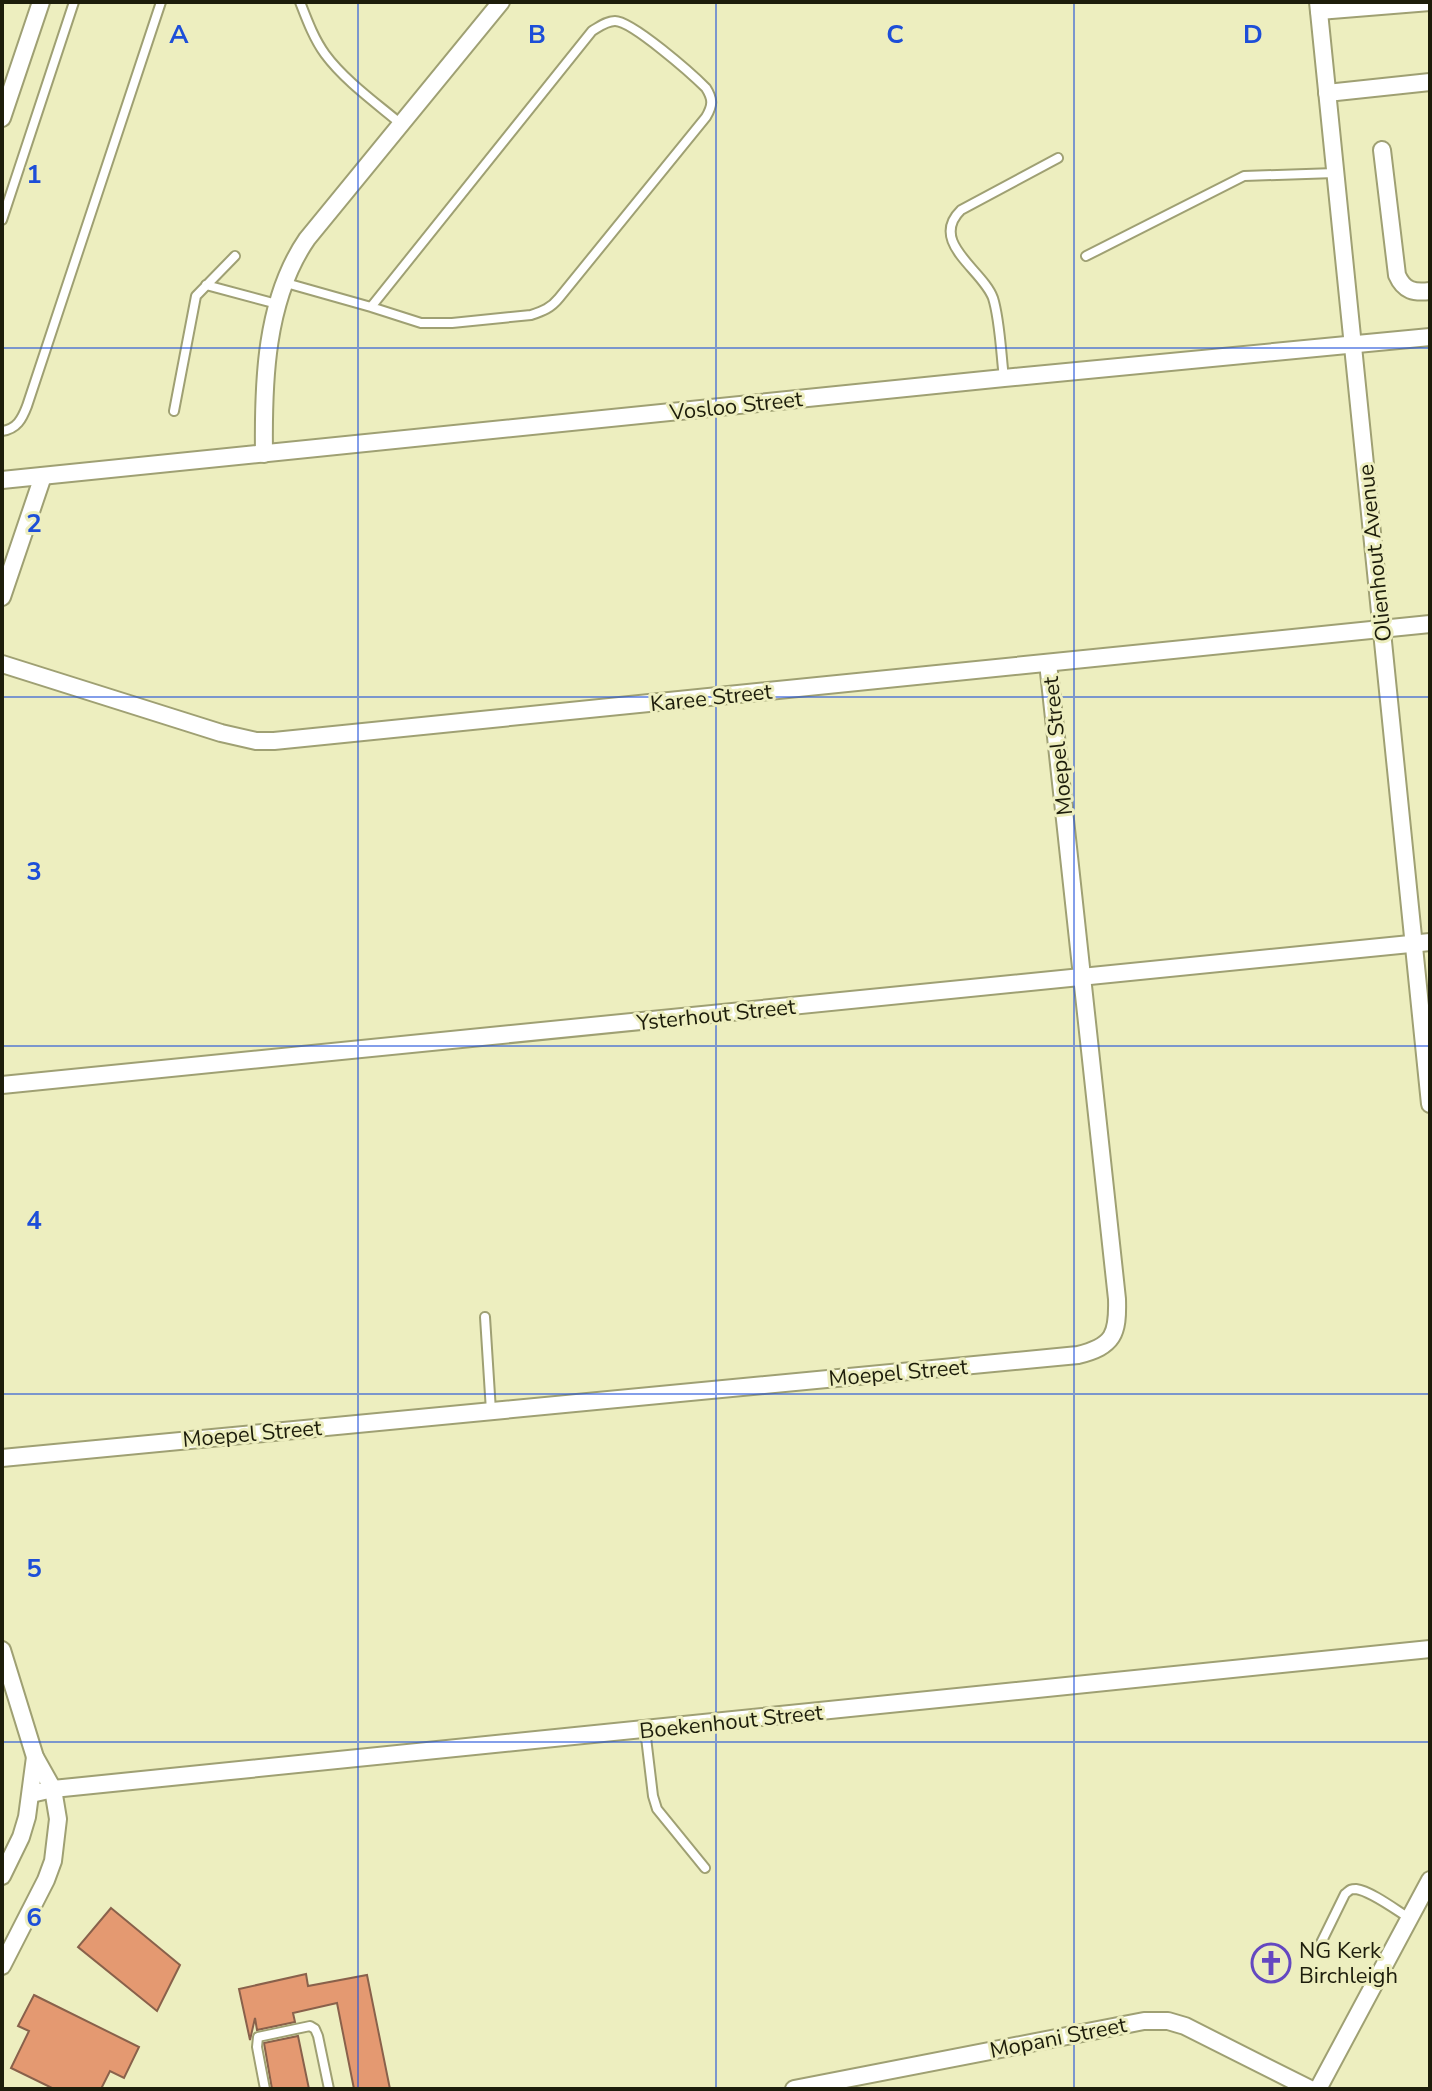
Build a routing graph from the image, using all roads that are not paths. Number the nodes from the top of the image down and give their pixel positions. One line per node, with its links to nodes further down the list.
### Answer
1 (41, 2): 10 (street)
2 (74, 2): 15 (lane)
3 (161, 2): 27 (lane)
4 (300, 2): 11 (lane)
5 (501, 2): 11 (street)
6 (1430, 2): 7 (street)
7 (1318, 7): 9 (street, Olienhout Avenue)
8 (1430, 82): 9 (street)
9 (1327, 93): 14 (street, Olienhout Avenue)
10 (2, 118)
11 (401, 124): 18 (street)
12 (1382, 150): 20 (street)
13 (1058, 158): 25 (lane)
14 (1335, 173): 17 (lane); 24 (street, Olienhout Avenue)
15 (2, 220)
16 (235, 256): 19 (lane)
17 (1086, 256)
18 (286, 283): 21 (street); 22 (lane)
19 (206, 285): 21 (lane); 26 (lane)
20 (1430, 291)
21 (278, 304): 28 (street)
22 (371, 307): 22 (lane)
23 (1430, 337): 24 (street, Vosloo Street)
24 (1353, 345): 25 (street, Vosloo Street); 33 (street, Olienhout Avenue)
25 (1004, 378): 28 (street, Vosloo Street)
26 (174, 411)
27 (2, 431)
28 (264, 454): 29 (street, Vosloo Street)
29 (43, 476): 30 (street, Vosloo Street); 31 (street)
30 (2, 480)
31 (2, 597)
32 (1430, 624): 33 (street, Karee Street)
33 (1382, 629): 34 (street, Karee Street); 36 (street, Olienhout Avenue)
34 (1048, 663): 35 (street, Karee Street); 37 (street, Moepel Street)
35 (2, 664)
36 (1422, 943): 37 (street, Ysterhout Street); 39 (street, Olienhout Avenue)
37 (1082, 978): 38 (street, Ysterhout Street); 41 (street, Moepel Street)
38 (2, 1085)
39 (1430, 1104)
40 (485, 1317): 41 (lane)
41 (491, 1411): 42 (street, Moepel Street)
42 (2, 1458)
43 (1430, 1649): 45 (street, Boekenhout Street)
44 (2, 1650): 46 (street)
45 (645, 1729): 47 (street, Boekenhout Street); 49 (lane)
46 (35, 1757): 47 (street); 48 (street)
47 (53, 1789): 48 (street, Boekenhout Street); 54 (street)
48 (31, 1794): 50 (street)
49 (705, 1868)
50 (2, 1876)
51 (1430, 1880): 52 (street)
52 (1410, 1918): 53 (lane); 60 (street)
53 (1318, 1949)
54 (2, 1966)
55 (831, 2085): 58 (street, Mopani Street); 59 (street, Mopani Street)
56 (265, 2089): 57 (lane)
57 (329, 2089)
58 (794, 2089)
59 (1310, 2089)
60 (1318, 2089)

